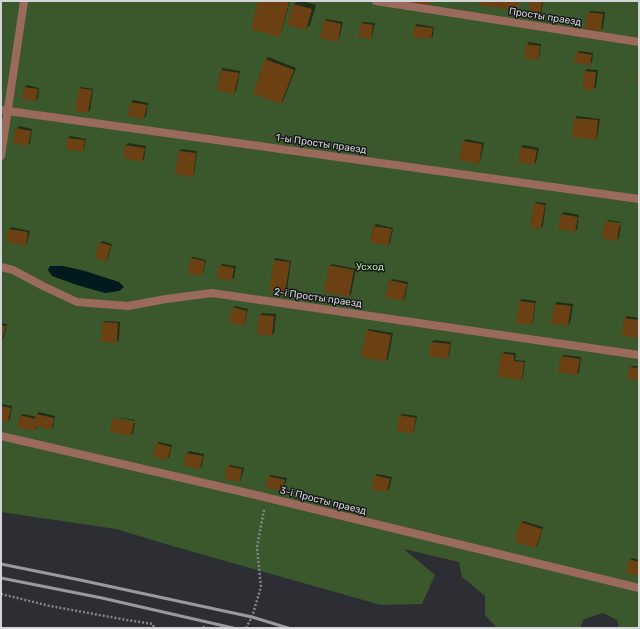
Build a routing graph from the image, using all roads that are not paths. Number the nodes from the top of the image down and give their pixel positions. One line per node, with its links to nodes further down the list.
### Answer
1 (24, 1): 4 (lane)
2 (376, 1): 3 (lane, Просты праезд)
3 (639, 42)
4 (4, 111): 5 (lane); 6 (lane, 1-ы Просты праезд)
5 (1, 156)
6 (639, 199)
7 (1, 267): 8 (lane, 2-і Просты праезд)
8 (639, 355)
9 (1, 436): 10 (lane, 3-і Просты праезд)
10 (639, 588)

